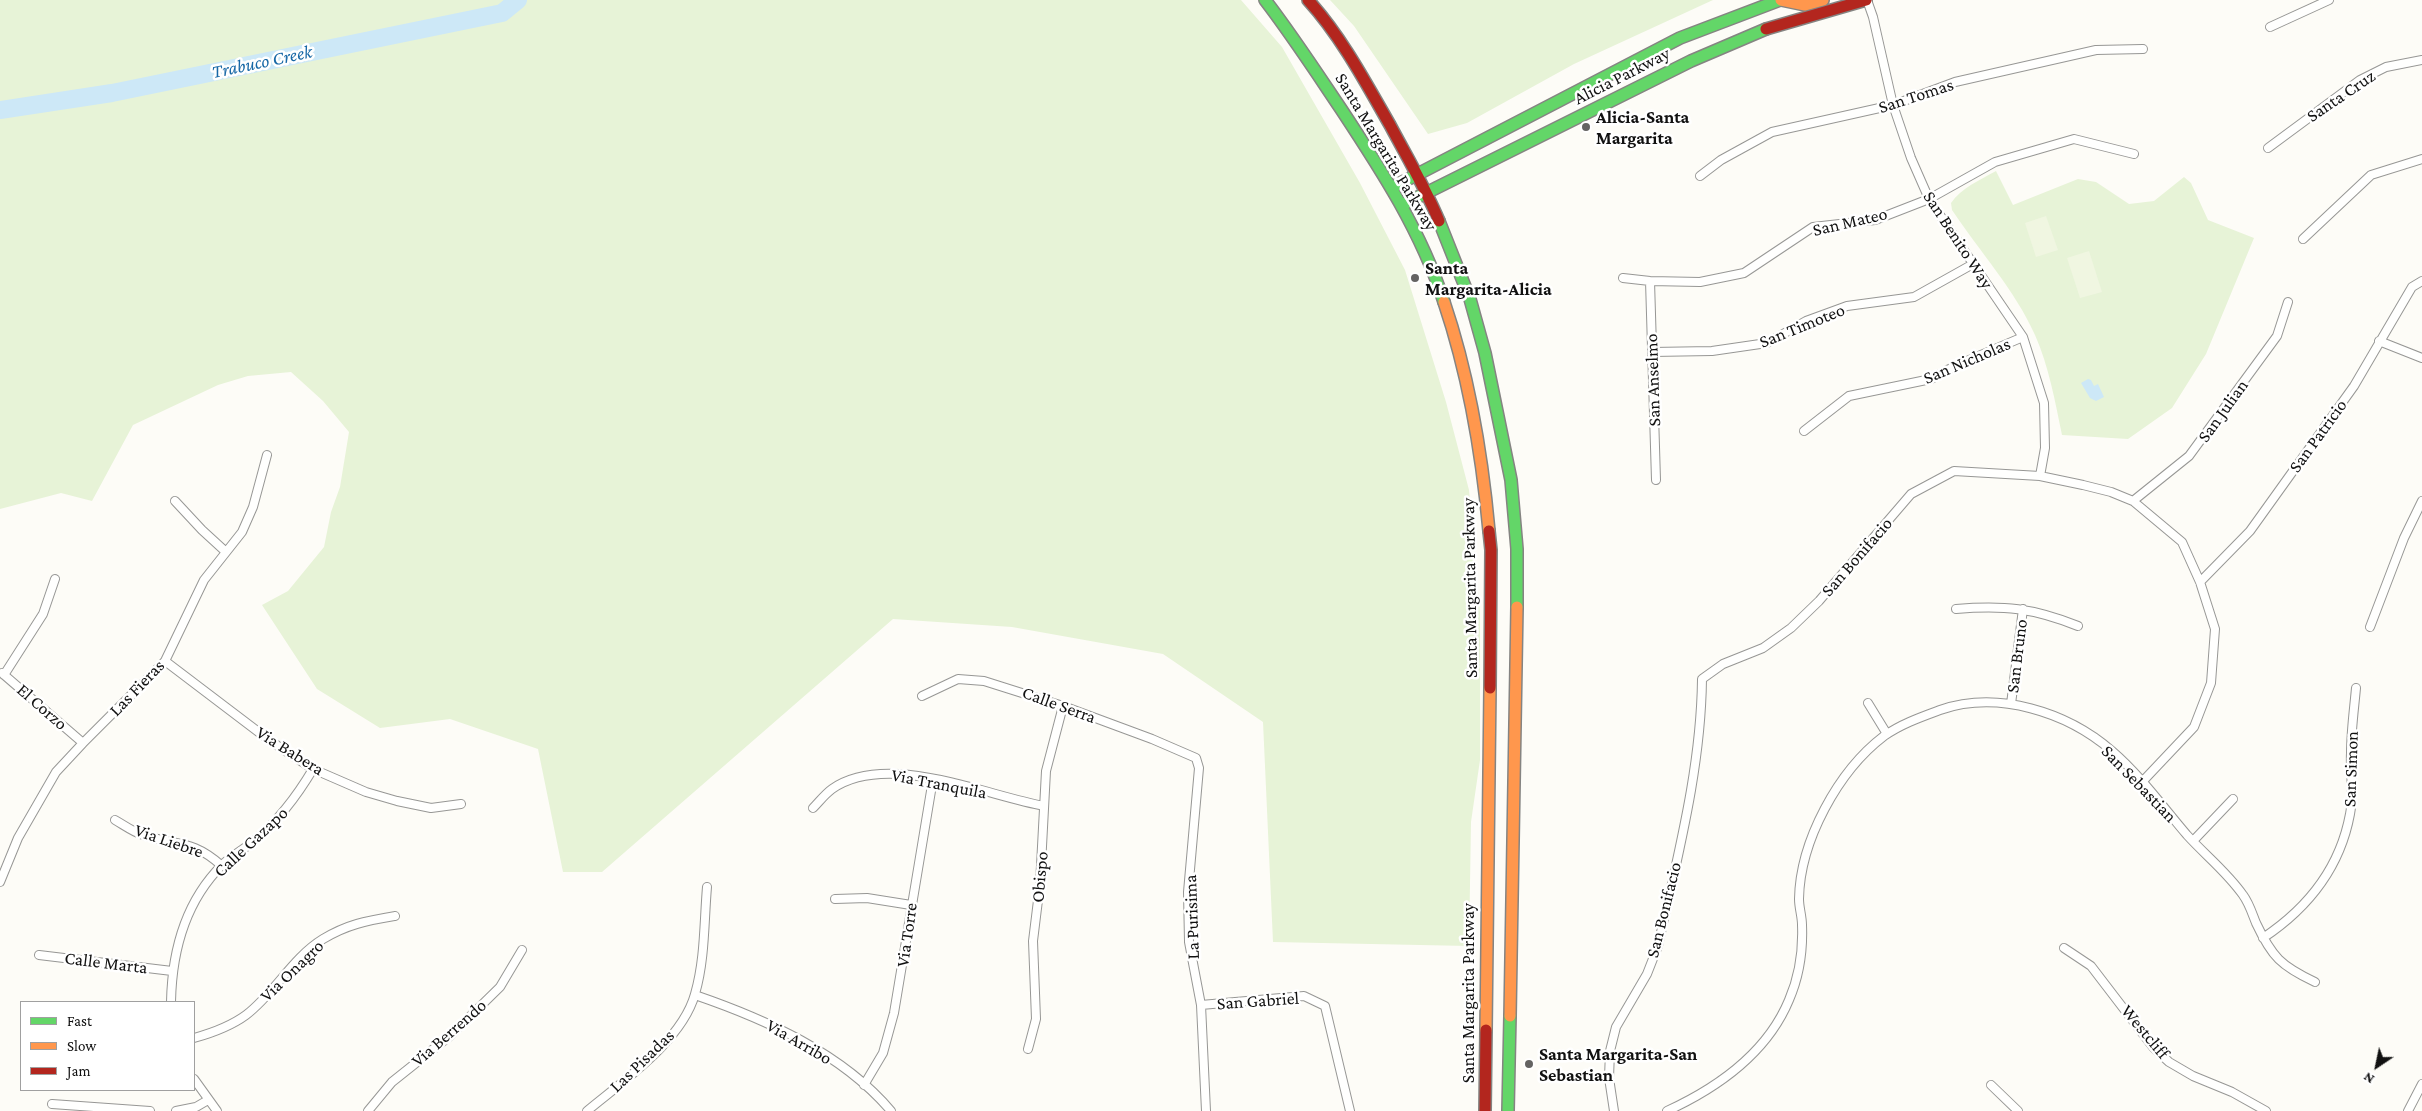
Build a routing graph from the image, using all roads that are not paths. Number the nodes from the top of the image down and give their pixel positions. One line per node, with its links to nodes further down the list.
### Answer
1 (1265, 0): 16 (main road, Santa Margarita Parkway)
2 (1308, 0): 14 (main road, Santa Margarita Parkway)
3 (1781, 0): 4 (main road); 14 (main road, Alicia Parkway)
4 (1823, 0)
5 (1866, 0): 10 (street, San Benito Way); 17 (main road, Alicia Parkway)
6 (2329, 0): 7 (street)
7 (2270, 28)
8 (2143, 49): 10 (street, San Tomas)
9 (2422, 60): 11 (street, Santa Cruz)
10 (1893, 105): 15 (street, San Tomas); 18 (street, San Benito Way)
11 (2268, 148)
12 (2134, 154): 18 (street, San Mateo)
13 (2422, 159): 20 (street)
14 (1418, 174): 16 (main road, Alicia Parkway); 17 (main road, Santa Margarita Parkway)
15 (1700, 176)
16 (1391, 188): 19 (main road, Santa Margarita Parkway)
17 (1428, 194): 19 (main road, Alicia Parkway); 95 (main road, Santa Margarita Parkway)
18 (1929, 198): 21 (street, San Benito Way); 23 (street, San Mateo)
19 (1402, 205): 94 (main road, Santa Margarita Parkway)
20 (2303, 239)
21 (1973, 264): 26 (street, San Benito Way); 28 (street, San Timoteo)
22 (1623, 278): 23 (street, San Mateo)
23 (1650, 281): 28 (street, San Anselmo)
24 (2422, 281): 27 (street, San Patricio)
25 (2288, 302): 35 (street, San Julian)
26 (2023, 337): 30 (street, San Nicholas); 32 (street, San Benito Way)
27 (2379, 340): 29 (street); 39 (street, San Patricio)
28 (1652, 352): 33 (street, San Anselmo)
29 (2422, 358)
30 (1804, 430)
31 (267, 455): 37 (street, Las Fieras)
32 (2040, 476): 35 (street, San Bonifacio); 96 (street, San Bonifacio)
33 (1656, 480)
34 (175, 501): 37 (street)
35 (2133, 501): 39 (street, San Bonifacio)
36 (2422, 501): 43 (street)
37 (226, 552): 44 (street, Las Fieras)
38 (55, 579): 45 (street)
39 (2200, 582): 56 (street, San Bonifacio)
40 (1956, 609): 41 (street)
41 (2023, 609): 42 (street); 49 (street, San Bruno)
42 (2078, 626)
43 (2370, 627)
44 (165, 661): 52 (street, Las Fieras); 54 (street, Via Babera)
45 (2, 673): 52 (street, El Corzo)
46 (2356, 688): 69 (street, San Simon)
47 (922, 696): 50 (street, Calle Serra)
48 (1868, 703): 51 (street)
49 (2012, 704): 51 (street, San Sebastian); 56 (street, San Sebastian)
50 (1063, 706): 53 (street, Calle Serra); 59 (street, Obispo)
51 (1886, 734): 97 (street, San Sebastian)
52 (83, 743): 64 (street, Las Fieras)
53 (1193, 755): 77 (street, La Purisima)
54 (314, 769): 58 (street, Via Babera); 63 (street, Calle Gazapo)
55 (933, 779): 59 (street, Via Tranquila); 60 (street, Via Tranquila); 67 (street, Via Torre)
56 (2142, 782): 62 (street, San Sebastian)
57 (2234, 799): 62 (street)
58 (461, 804)
59 (1044, 806): 79 (street, Obispo)
60 (813, 808)
61 (115, 820): 63 (street, Via Liebre)
62 (2193, 841): 69 (street, San Sebastian)
63 (222, 866): 73 (street, Calle Gazapo)
64 (0, 882)
65 (707, 887): 75 (street, Las Pisadas)
66 (835, 899): 67 (street)
67 (911, 905): 82 (street, Via Torre)
68 (395, 916): 78 (street, Via Onagro)
69 (2263, 938): 74 (street, San Sebastian)
70 (2064, 948): 99 (street, Westcliff)
71 (522, 950): 89 (street, Via Berrendo)
72 (39, 955): 73 (street, Calle Marta)
73 (172, 971): 76 (street, Calle Gazapo)
74 (2315, 982)
75 (695, 995): 82 (street, Via Arribo); 90 (street, Las Pisadas)
76 (171, 1001)
77 (1201, 1005): 92 (street, La Purisima); 93 (street, San Gabriel)
78 (195, 1038)
79 (1028, 1049)
80 (195, 1080): 84 (street)
81 (2422, 1084): 100 (street)
82 (864, 1085): 91 (street, Via Arribo)
83 (1991, 1085): 98 (street)
84 (208, 1100): 87 (street); 88 (street)
85 (52, 1104): 86 (street)
86 (150, 1111)
87 (176, 1111)
88 (217, 1111)
89 (368, 1111)
90 (587, 1111)
91 (891, 1111)
92 (1206, 1111)
93 (1350, 1111)
94 (1485, 1111)
95 (1508, 1111)
96 (1614, 1111)
97 (1667, 1111)
98 (2018, 1111)
99 (2266, 1111)
100 (2408, 1111)

